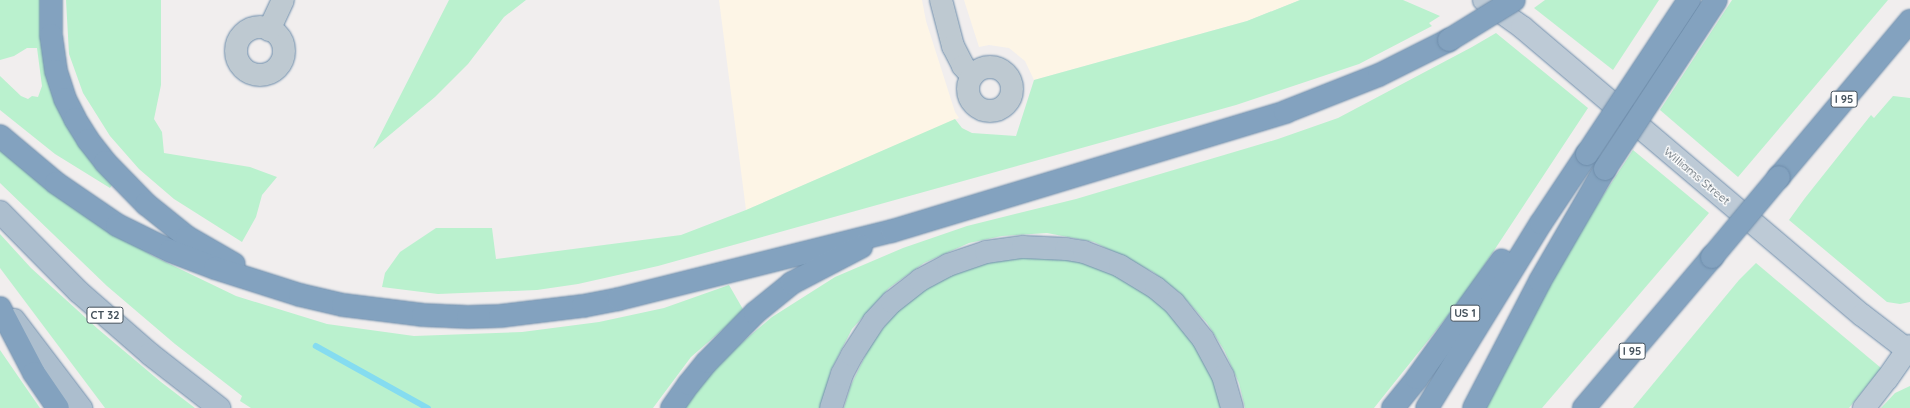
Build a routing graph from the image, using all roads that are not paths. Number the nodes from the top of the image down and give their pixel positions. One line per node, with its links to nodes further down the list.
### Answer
1 (52, 0): 15 (highway)
2 (283, 0): 9 (street)
3 (941, 0): 10 (street)
4 (1484, 0): 19 (main road, Williams Street)
5 (1514, 0): 14 (highway, bridge)
6 (1689, 0): 13 (highway, bridge)
7 (1716, 0): 28 (highway, bridge)
8 (1910, 21): 16 (highway, I 95, bridge)
9 (269, 30)
10 (972, 76)
11 (0, 136): 15 (highway)
12 (0, 212): 22 (main road, CT 32)
13 (1541, 224): 26 (highway, US 1); 27 (highway)
14 (892, 231): 15 (highway); 23 (highway)
15 (300, 295)
16 (1680, 295): 29 (highway, I 95); 30 (highway)
17 (0, 302): 21 (main road)
18 (0, 308): 20 (highway)
19 (1909, 349): 31 (main road)
20 (58, 408)
21 (81, 408)
22 (219, 408)
23 (672, 408)
24 (831, 408): 25 (main road)
25 (1232, 408)
26 (1393, 408)
27 (1427, 408)
28 (1474, 408)
29 (1584, 408)
30 (1596, 408)
31 (1864, 408)

